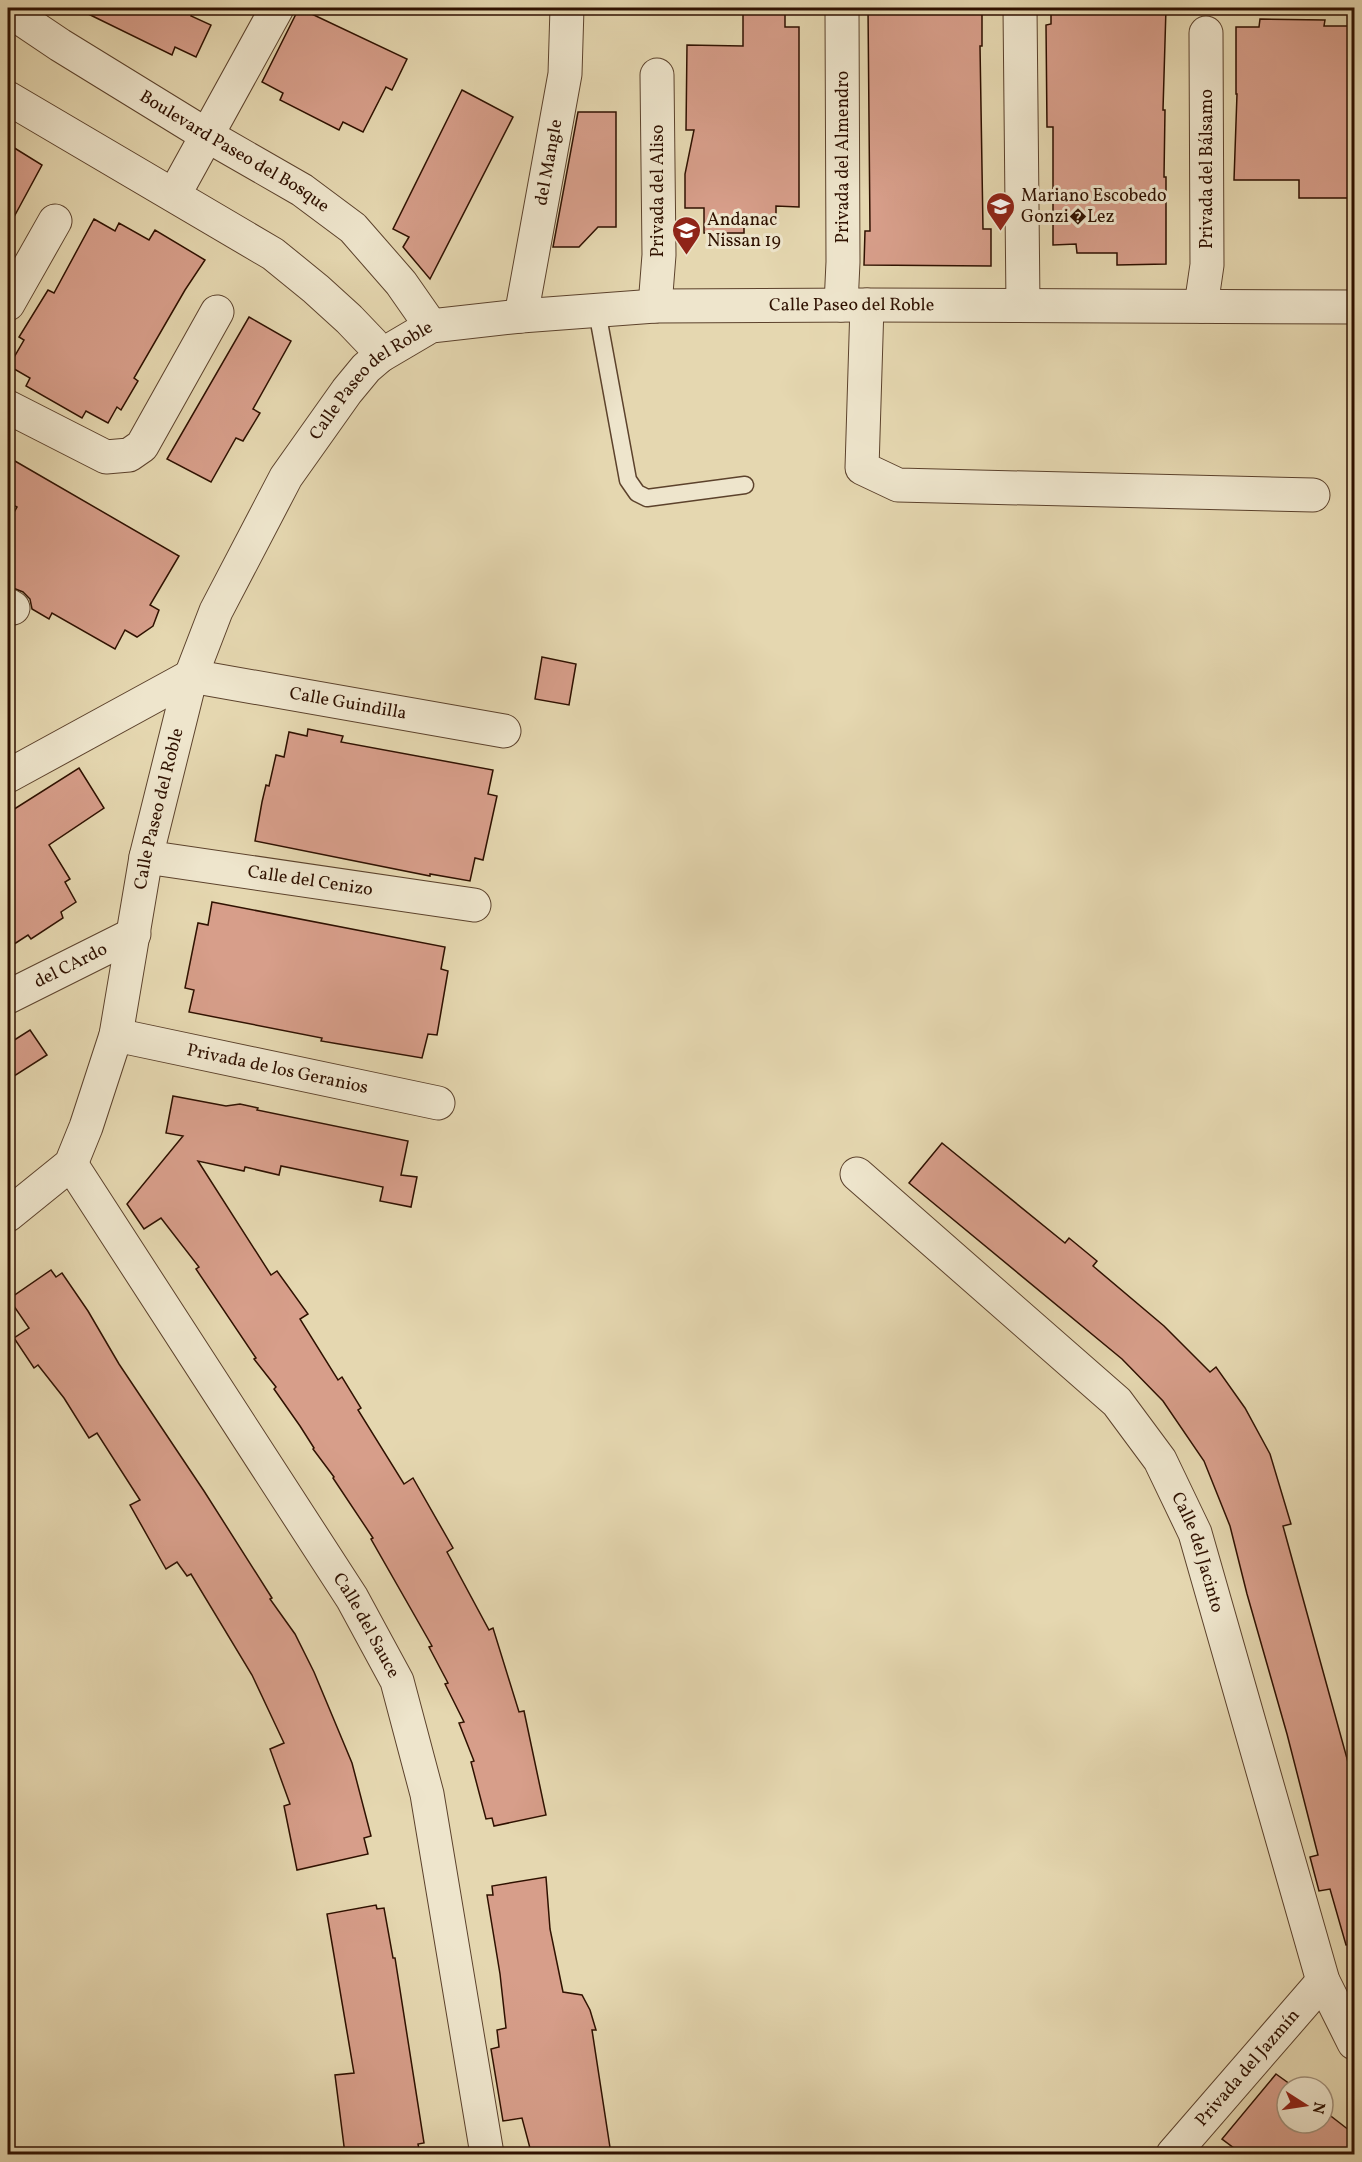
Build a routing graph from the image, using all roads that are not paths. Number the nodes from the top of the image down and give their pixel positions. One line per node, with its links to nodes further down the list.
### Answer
1 (277, 8): 9 (street)
2 (567, 8): 20 (street, del Mangle)
3 (1020, 8): 14 (street)
4 (8, 10): 9 (street, Boulevard Paseo del Bosque)
5 (842, 10): 13 (street, Privada del Almendro)
6 (1206, 33): 16 (street, Privada del Bálsamo)
7 (657, 75): 15 (street, Privada del Aliso)
8 (8, 98): 10 (street)
9 (208, 136): 10 (street); 21 (street, Boulevard Paseo del Bosque)
10 (174, 195): 22 (street)
11 (55, 221): 12 (street)
12 (8, 304)
13 (854, 305): 14 (street, Calle Paseo del Roble); 15 (street, Calle Paseo del Roble); 25 (street, Privada del Almendro)
14 (1023, 305): 16 (street, Calle Paseo del Roble)
15 (655, 306): 18 (street, Calle Paseo del Roble)
16 (1201, 306): 17 (street, Calle Paseo del Roble)
17 (1354, 307)
18 (597, 311): 20 (street, Calle Paseo del Roble); 24 (lane)
19 (217, 312): 23 (street)
20 (520, 316): 21 (street, Calle Paseo del Roble)
21 (431, 326): 22 (street, Calle Paseo del Roble)
22 (380, 356): 26 (street, Calle Paseo del Roble)
23 (8, 407)
24 (745, 485)
25 (1313, 495)
26 (191, 676): 27 (street, Calle Guindilla); 28 (street); 29 (street, Calle Paseo del Roble)
27 (504, 731)
28 (8, 776)
29 (146, 857): 30 (street, Calle del Cenizo); 31 (street, Calle Paseo del Roble)
30 (474, 905)
31 (134, 934): 32 (street, del CArdo); 33 (street, Calle Paseo del Roble)
32 (8, 997)
33 (116, 1035): 34 (street, Privada de los Geranios); 35 (street, Calle Paseo del Roble)
34 (438, 1103)
35 (71, 1164): 37 (street, Calle Paseo del Roble); 40 (street, Calle del Sauce)
36 (857, 1174): 38 (street, Calle del Jacinto)
37 (8, 1215)
38 (1323, 1981): 39 (street, Calle del Jacinto); 41 (street, Privada del Jazmín)
39 (1354, 2043)
40 (487, 2154)
41 (1173, 2154)

